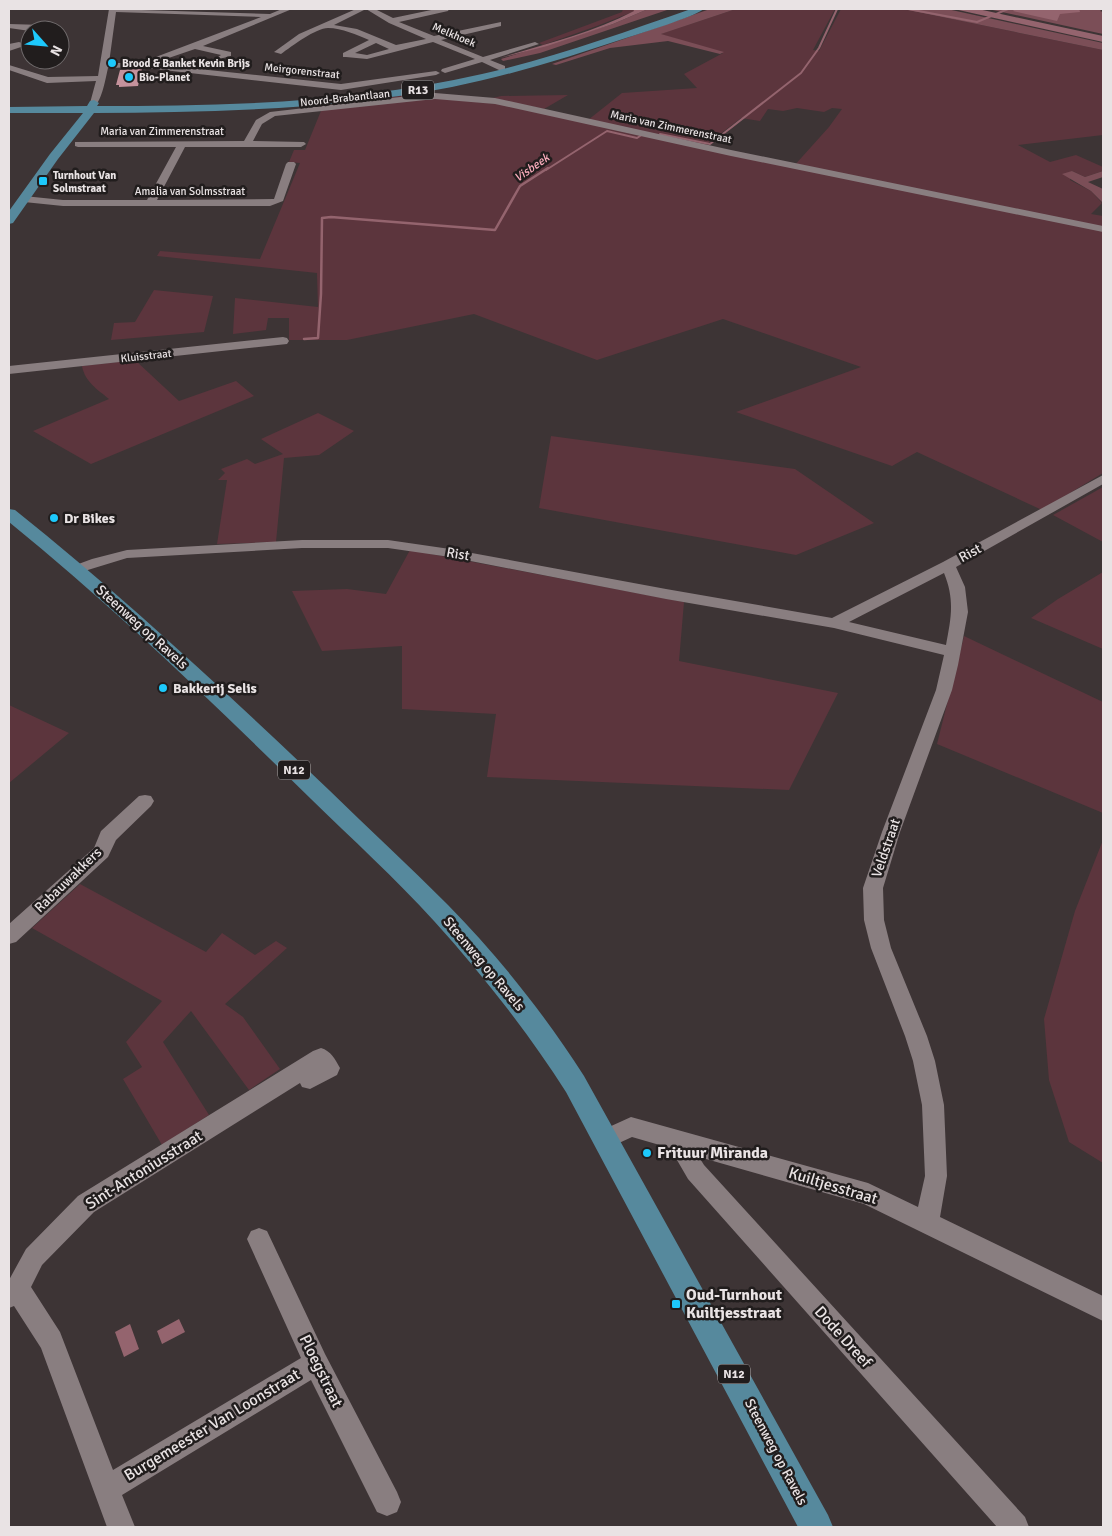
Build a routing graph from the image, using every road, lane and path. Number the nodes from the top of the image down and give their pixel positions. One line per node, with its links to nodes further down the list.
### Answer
1 (288, 9): 8 (street)
2 (362, 9): 11 (street)
3 (370, 9): 9 (street, Melkhoek)
4 (446, 9): 9 (street)
5 (683, 9): 23 (main road, Noord-Brabantlaan / R13)
6 (699, 9): 26 (main road, Noord-Brabantlaan / R13)
7 (113, 10): 8 (street); 21 (street)
8 (273, 15): 15 (street)
9 (392, 21): 12 (street, Melkhoek)
10 (498, 24): 12 (street)
11 (325, 25): 13 (street); 17 (street)
12 (434, 39): 16 (street); 19 (street, Melkhoek)
13 (376, 40): 16 (street); 16 (street)
14 (535, 44): 19 (street, Meirgorenstraat)
15 (195, 46): 18 (street); 20 (street)
16 (395, 48)
17 (278, 52)
18 (228, 55)
19 (484, 60): 20 (street, Meirgorenstraat); 23 (street, Melkhoek)
20 (137, 65): 21 (street, Meirgorenstraat)
21 (105, 66): 24 (street)
22 (9, 67): 24 (street)
23 (502, 68): 26 (main road, Noord-Brabantlaan / R13)
24 (103, 78): 26 (street)
25 (9, 103): 26 (main road, Noord-Brabantlaan / R13)
26 (92, 106): 27 (main road, Noord-Brabantlaan / R13); 33 (main road)
27 (9, 110)
28 (78, 144): 29 (street, Maria van Zimmerenstraat)
29 (182, 144): 30 (street, Maria van Zimmerenstraat); 34 (street)
30 (247, 144): 31 (street, Maria van Zimmerenstraat); 36 (street, Maria van Zimmerenstraat)
31 (301, 144)
32 (291, 164): 34 (street, Amalia van Solmsstraat)
33 (21, 203): 34 (street, Amalia van Solmsstraat); 35 (main road)
34 (150, 203)
35 (9, 220)
36 (1103, 229)
37 (283, 341): 38 (street, Kluisstraat)
38 (9, 370)
39 (1103, 479): 41 (street, Rist)
40 (9, 514): 42 (main road, Steenweg op Ravels / N12)
41 (948, 565): 43 (street, Rist); 44 (street, Veldstraat)
42 (78, 569): 43 (street, Rist); 48 (main road, Steenweg op Ravels / N12)
43 (834, 623): 44 (street, Rist)
44 (952, 652): 50 (street, Veldstraat)
45 (145, 802): 46 (street, Rabauwakkers)
46 (9, 936)
47 (303, 1069): 52 (street, Sint-Antoniusstraat)
48 (606, 1139): 49 (street, Kuiltjesstraat); 58 (main road, Steenweg op Ravels / N12)
49 (678, 1141): 50 (street, Kuiltjesstraat); 59 (street, Dode Dreef)
50 (927, 1222): 53 (street, Kuiltjesstraat)
51 (259, 1239): 54 (street, Ploegstraat)
52 (13, 1292): 55 (street, Burgemeester Van Loonstraat)
53 (1103, 1309)
54 (316, 1362): 55 (street, Burgemeester Van Loonstraat); 56 (street, Ploegstraat)
55 (108, 1488): 57 (street, Burgemeester Van Loonstraat)
56 (387, 1502)
57 (121, 1527)
58 (816, 1527)
59 (1015, 1527)

